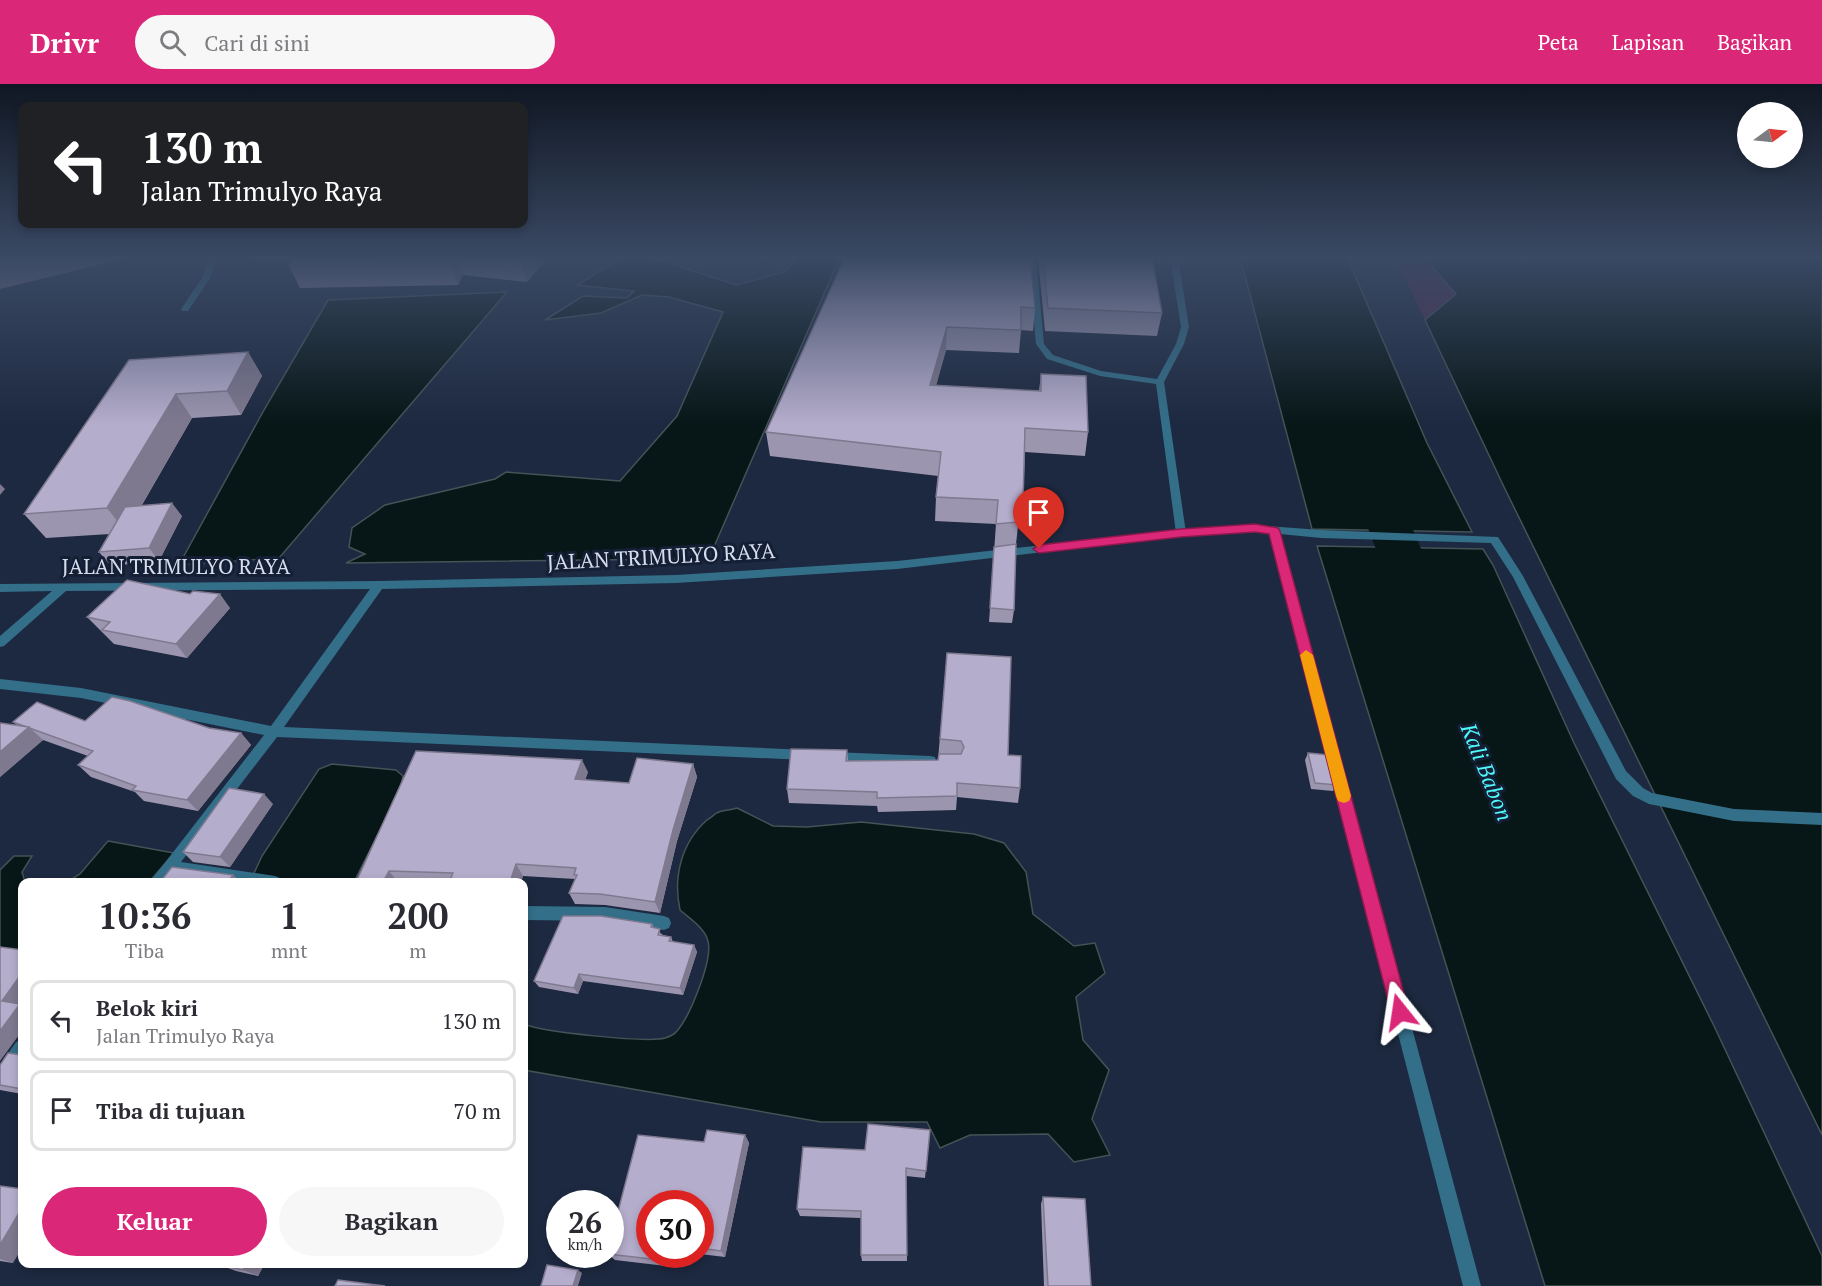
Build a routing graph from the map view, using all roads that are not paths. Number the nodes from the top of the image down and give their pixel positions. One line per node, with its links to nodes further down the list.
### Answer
1 (1037, 313): 3 (street)
2 (1183, 313): 3 (street)
3 (1160, 382): 5 (street)
4 (1274, 531): 5 (street, JALAN TRIMULYO RAYA); 13 (street, JALAN TRIMULYO RAYA); 21 (street)
5 (1181, 533): 6 (street, JALAN TRIMULYO RAYA)
6 (379, 585): 7 (street, JALAN TRIMULYO RAYA); 11 (street)
7 (64, 587): 8 (street, JALAN TRIMULYO RAYA); 9 (street)
8 (0, 588)
9 (0, 643)
10 (0, 684): 11 (street)
11 (274, 732): 12 (street); 14 (street)
12 (943, 762)
13 (1822, 819)
14 (170, 866): 15 (street); 16 (street)
15 (160, 878)
16 (246, 878)
17 (528, 913): 18 (street)
18 (664, 923)
19 (18, 1054): 20 (street)
20 (0, 1079)
21 (1472, 1286)

